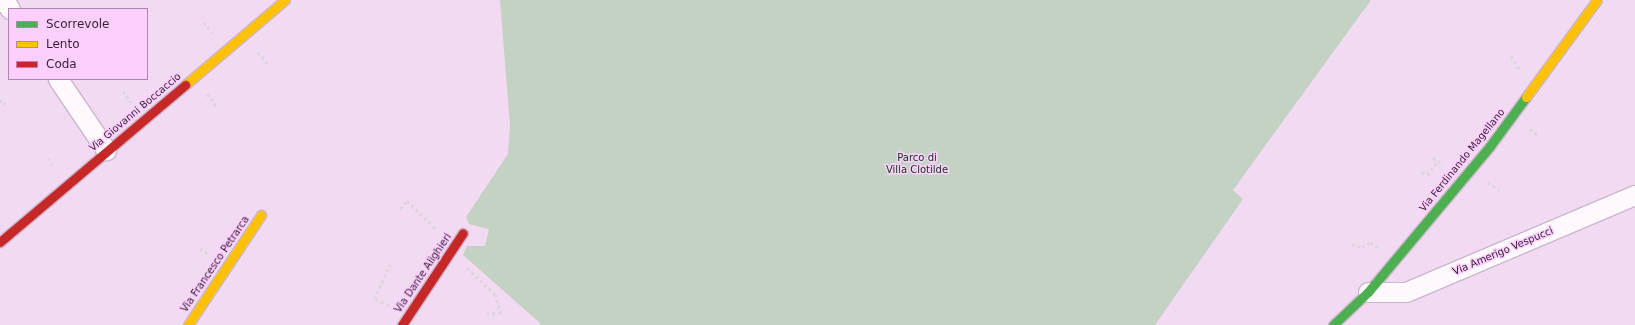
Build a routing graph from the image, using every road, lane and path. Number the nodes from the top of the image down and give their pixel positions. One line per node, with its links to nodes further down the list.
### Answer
1 (285, 0): 12 (street, Via Giovanni Boccaccio)
2 (1597, 0): 29 (street, Via Ferdinando Magellano)
3 (204, 22): 4 (path)
4 (215, 36)
5 (256, 49): 6 (path)
6 (270, 65)
7 (59, 80): 12 (street)
8 (207, 89): 11 (path)
9 (0, 100): 10 (path)
10 (6, 103)
11 (212, 107)
12 (106, 150): 24 (street, Via Giovanni Boccaccio)
13 (1433, 158): 14 (path)
14 (1438, 161): 15 (path); 16 (path)
15 (1443, 164)
16 (1422, 172)
17 (1482, 177): 18 (path)
18 (1499, 190)
19 (1635, 195): 29 (street, Via Amerigo Vespucci)
20 (400, 209): 22 (path)
21 (261, 215): 32 (street, Via Francesco Petrarca)
22 (438, 231)
23 (463, 233): 33 (street, Via Dante Alighieri)
24 (0, 242)
25 (1352, 244): 26 (path)
26 (1384, 251)
27 (390, 265): 30 (path)
28 (464, 266): 31 (path)
29 (1368, 292): 34 (street, Via Ferdinando Magellano)
30 (389, 311)
31 (487, 314)
32 (188, 325)
33 (402, 325)
34 (1333, 325)

